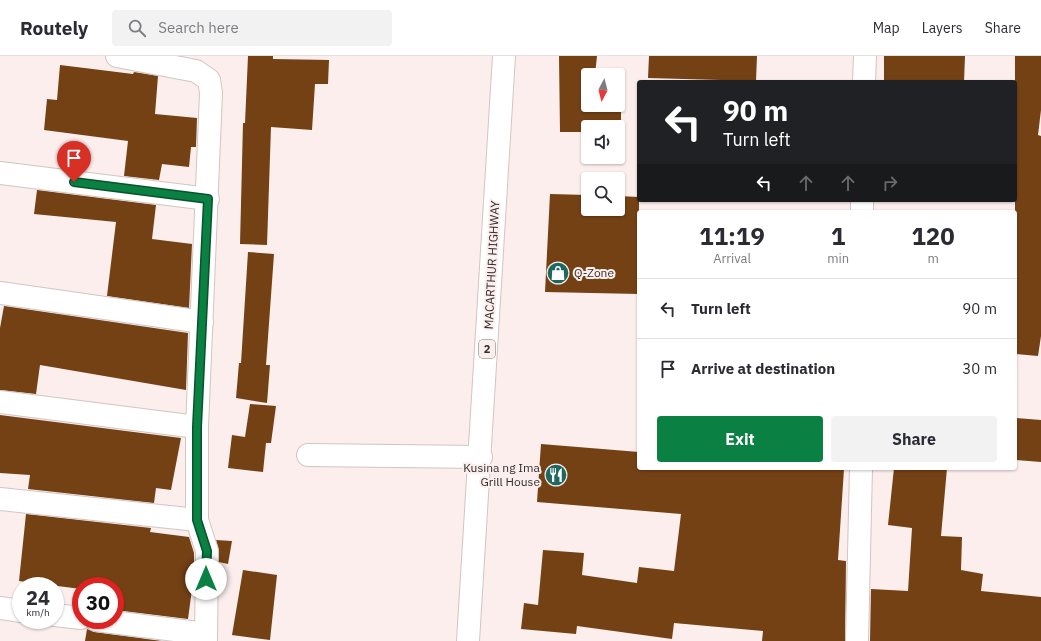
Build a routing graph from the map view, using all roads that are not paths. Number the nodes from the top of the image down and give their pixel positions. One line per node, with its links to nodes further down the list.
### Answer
1 (117, 56): 6 (main road)
2 (504, 56): 12 (main road, MACARTHUR HIGHWAY / 2)
3 (865, 56): 4 (main road)
4 (864, 80)
5 (0, 173): 6 (main road)
6 (208, 199): 8 (main road)
7 (0, 293): 8 (main road)
8 (202, 322): 10 (main road)
9 (0, 402): 10 (main road)
10 (197, 427): 15 (main road)
11 (308, 455): 12 (main road)
12 (481, 457): 20 (main road, MACARTHUR HIGHWAY / 2)
13 (861, 470): 21 (main road)
14 (0, 499): 15 (main road)
15 (197, 520): 19 (main road)
16 (0, 608): 17 (main road)
17 (12, 610)
18 (124, 625): 19 (main road)
19 (206, 638)
20 (468, 641)
21 (857, 641)

